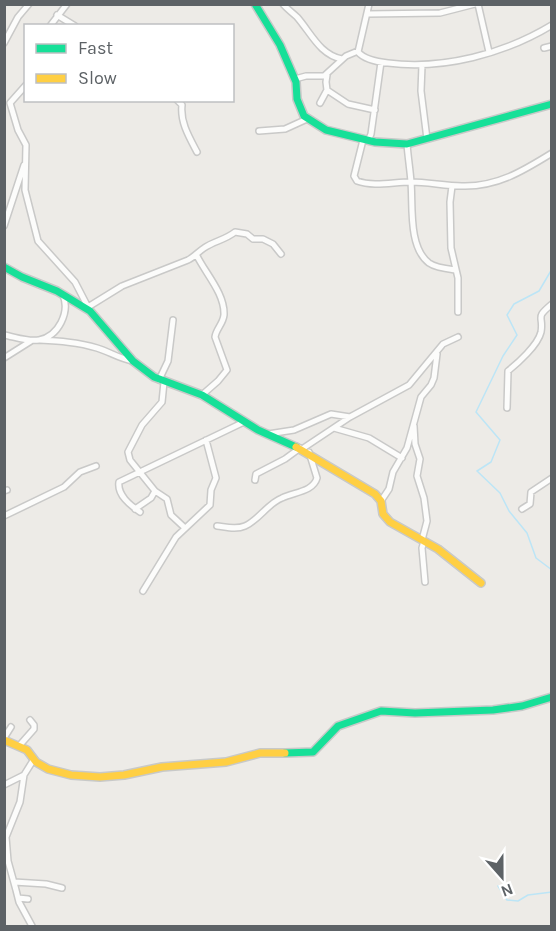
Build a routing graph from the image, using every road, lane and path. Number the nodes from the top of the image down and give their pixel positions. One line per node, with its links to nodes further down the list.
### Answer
1 (29, 4): 12 (street)
2 (67, 4): 8 (street)
3 (255, 4): 21 (street)
4 (283, 4): 17 (street)
5 (369, 4): 7 (street)
6 (476, 4): 7 (street); 16 (street)
7 (366, 14): 15 (street)
8 (57, 15): 9 (street); 10 (street)
9 (51, 24)
10 (72, 24)
11 (552, 25): 16 (street)
12 (4, 43)
13 (552, 46): 14 (street)
14 (544, 48)
15 (358, 51): 17 (street); 18 (street)
16 (489, 51): 19 (street)
17 (342, 59): 20 (street)
18 (381, 62): 19 (street); 27 (street)
19 (422, 65): 30 (street)
20 (327, 75): 21 (street); 23 (street)
21 (295, 79): 28 (street)
22 (24, 88): 35 (street)
23 (327, 90): 25 (street); 27 (street)
24 (179, 102): 33 (street)
25 (320, 103)
26 (552, 104): 30 (street)
27 (375, 111): 31 (street)
28 (307, 119): 29 (street); 31 (street)
29 (259, 131)
30 (427, 139): 32 (street)
31 (365, 141): 32 (street); 36 (street)
32 (407, 144): 36 (street)
33 (197, 152)
34 (552, 153): 37 (street)
35 (27, 157): 38 (street); 45 (street)
36 (411, 182): 37 (street); 42 (street)
37 (452, 186): 42 (street)
38 (4, 226)
39 (281, 254): 40 (street)
40 (196, 256): 45 (street); 55 (street)
41 (4, 267): 43 (street)
42 (456, 270): 46 (street)
43 (63, 295): 45 (street); 50 (street)
44 (552, 304): 56 (street)
45 (89, 309): 53 (street)
46 (458, 312)
47 (173, 320): 54 (street)
48 (4, 335): 50 (street)
49 (458, 338): 51 (street)
50 (36, 340): 52 (street); 53 (street)
51 (437, 353): 57 (street); 59 (street)
52 (4, 358)
53 (133, 361): 54 (street)
54 (162, 381): 55 (street); 66 (street)
55 (202, 395): 58 (street)
56 (507, 408)
57 (350, 417): 60 (street); 61 (street)
58 (244, 422): 61 (street); 62 (street)
59 (414, 422): 64 (street); 75 (street)
60 (334, 428): 63 (street); 64 (street)
61 (268, 434): 63 (street)
62 (206, 440): 66 (street); 74 (street)
63 (304, 450): 68 (street); 70 (street); 73 (street)
64 (402, 458): 70 (street)
65 (96, 466): 72 (street)
66 (140, 473): 69 (street); 69 (street)
67 (552, 478): 71 (street)
68 (255, 480)
69 (155, 491): 74 (street)
70 (381, 501): 75 (street)
71 (522, 509)
72 (4, 516)
73 (217, 526)
74 (185, 528): 78 (street)
75 (423, 541): 76 (street); 77 (street)
76 (425, 582)
77 (481, 583)
78 (143, 591)
79 (552, 697): 84 (street)
80 (30, 720): 83 (street)
81 (11, 727): 82 (street)
82 (4, 739): 83 (street)
83 (19, 746): 84 (street)
84 (34, 759): 85 (street)
85 (24, 775): 86 (street); 87 (street)
86 (4, 785)
87 (14, 882): 88 (street); 89 (street)
88 (62, 888)
89 (18, 898): 90 (street); 91 (street)
90 (28, 899)
91 (32, 927)

